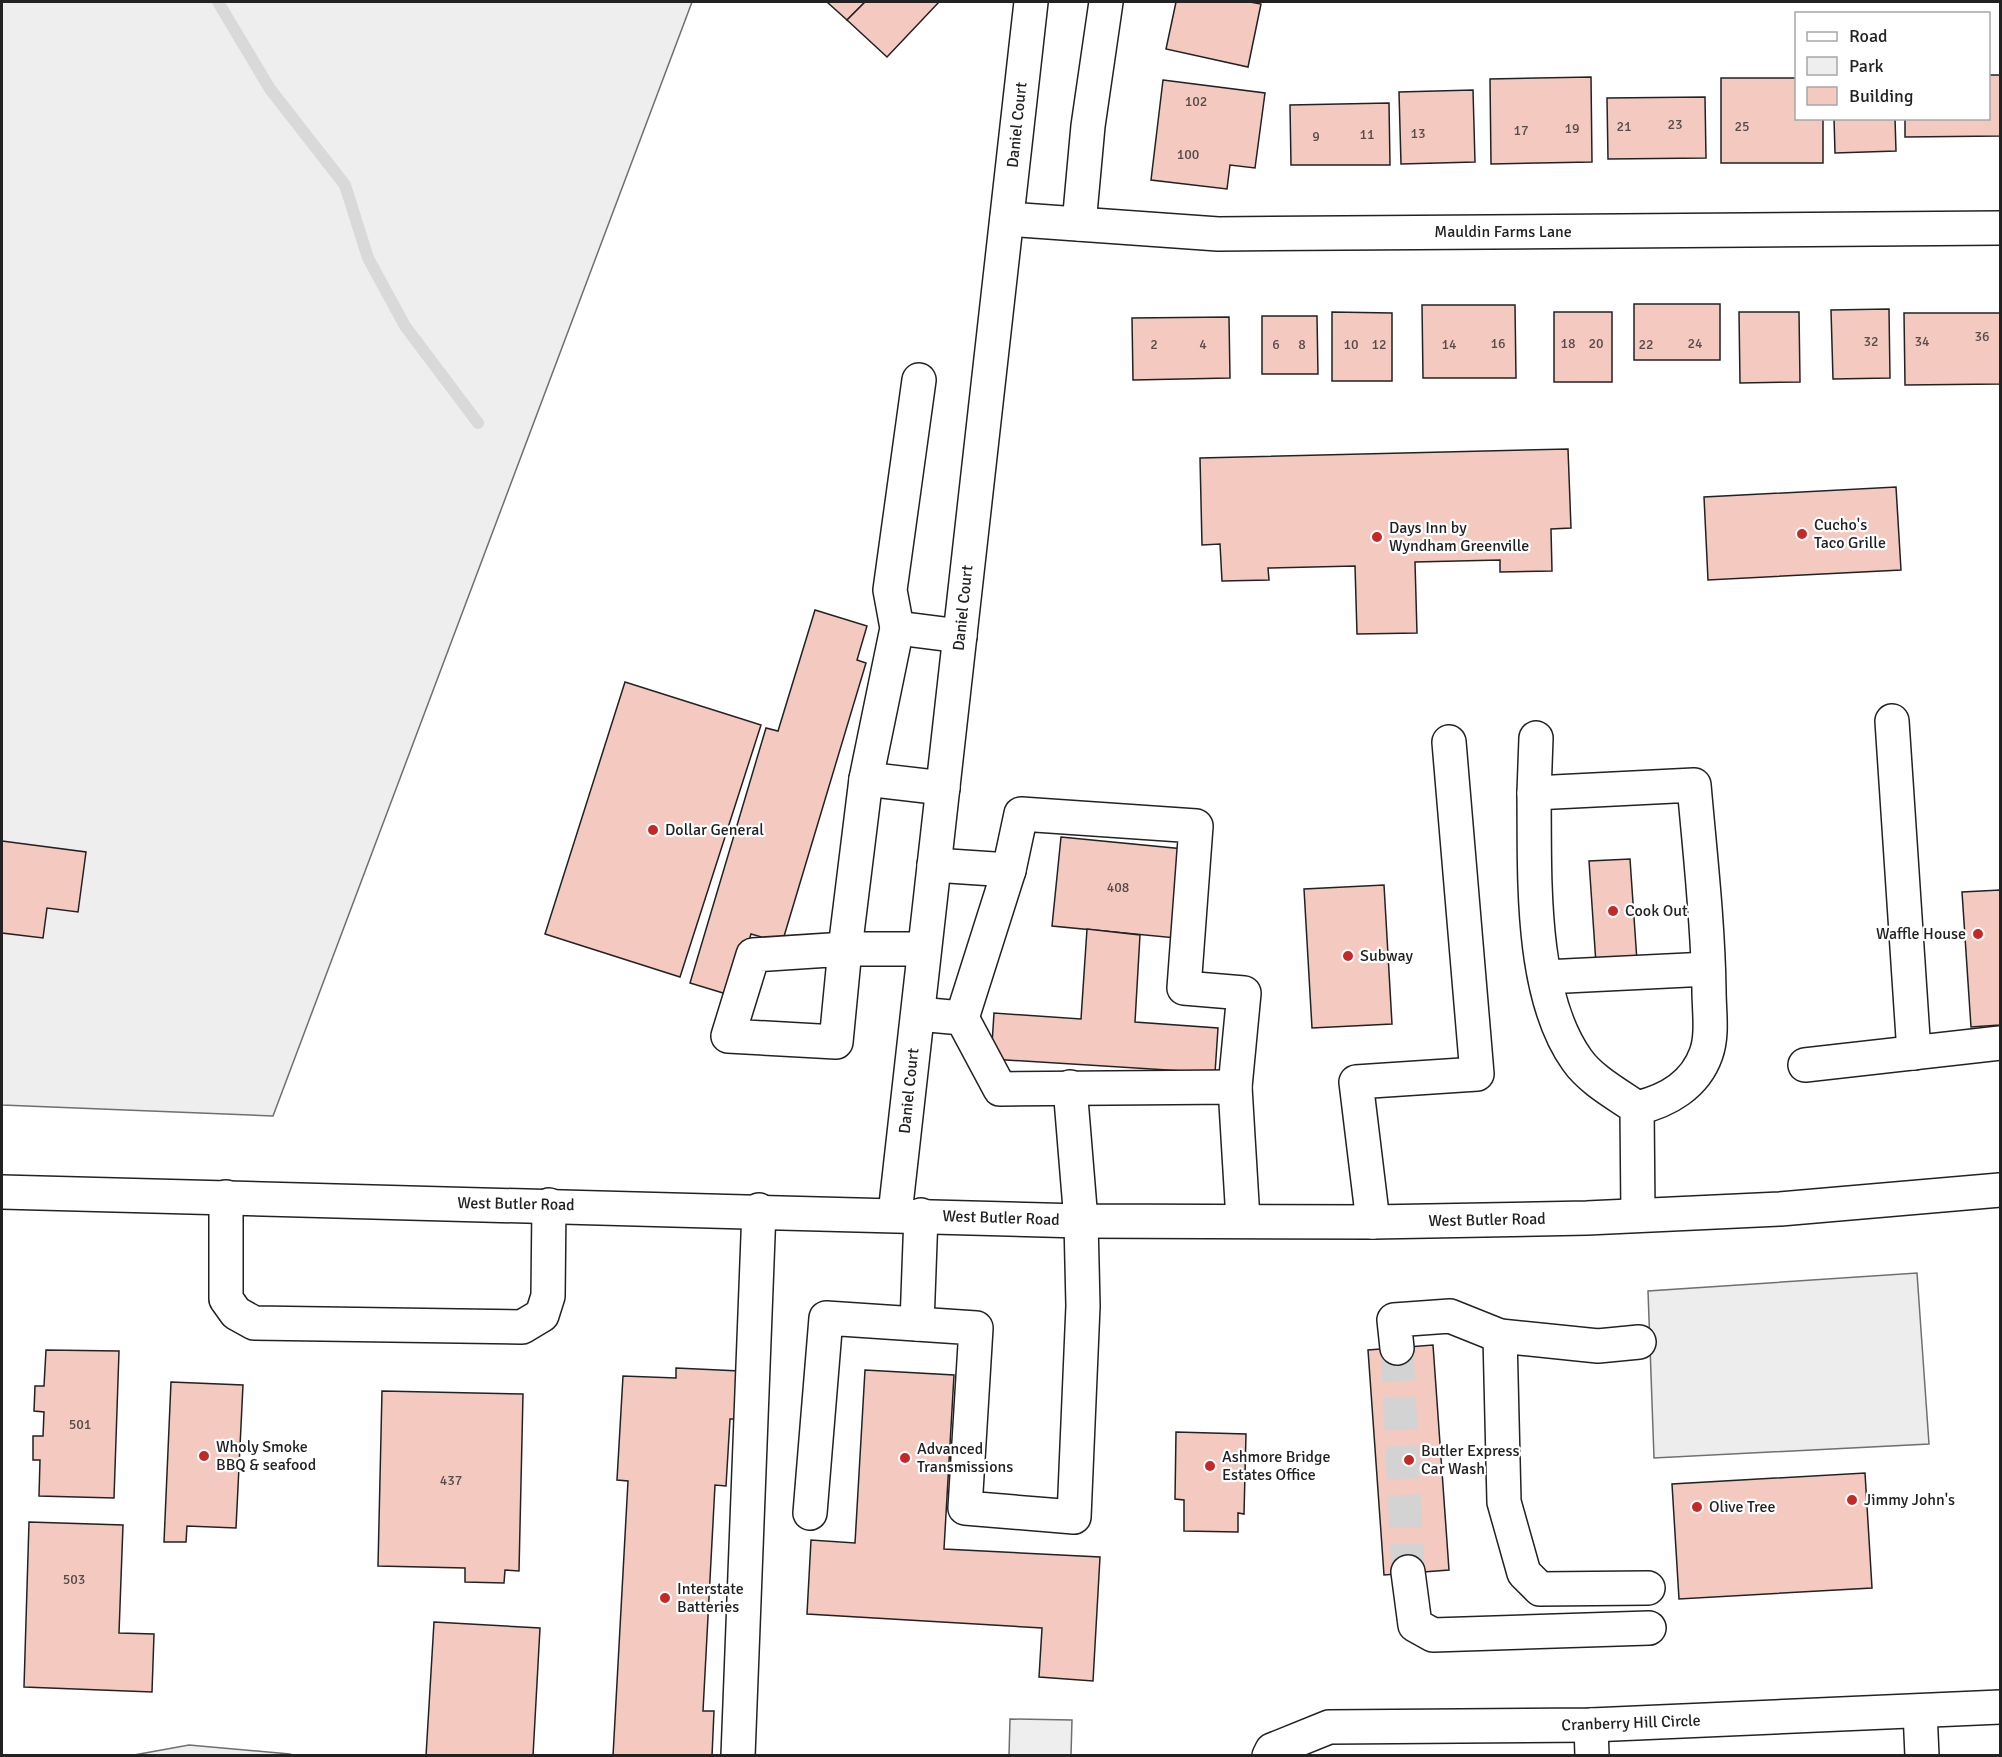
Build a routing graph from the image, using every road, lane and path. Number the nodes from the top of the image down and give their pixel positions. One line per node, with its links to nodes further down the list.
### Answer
1 (1032, 2): 3 (street, Daniel Court)
2 (1106, 2): 4 (street)
3 (1007, 219): 4 (street, Mauldin Farms Lane); 8 (street, Daniel Court)
4 (1079, 224): 5 (street, Mauldin Farms Lane)
5 (2001, 228)
6 (919, 380): 7 (street)
7 (897, 628): 8 (street); 12 (street)
8 (960, 636): 13 (street, Daniel Court)
9 (1892, 722): 23 (street)
10 (1536, 738): 14 (street)
11 (1449, 742): 37 (street)
12 (866, 779): 13 (street); 17 (street)
13 (943, 788): 15 (street, Daniel Court)
14 (1534, 793): 18 (street); 19 (street)
15 (934, 865): 16 (street); 17 (street, Daniel Court)
16 (1009, 870): 21 (street); 25 (street)
17 (924, 949): 20 (street, Daniel Court)
18 (1708, 969): 19 (street); 27 (street)
19 (1545, 977): 27 (street)
20 (918, 1014): 21 (street); 33 (street, Daniel Court)
21 (962, 1018): 26 (street)
22 (2001, 1043): 23 (street)
23 (1914, 1053): 24 (street)
24 (1805, 1065)
25 (1235, 1087): 26 (street); 35 (street)
26 (1070, 1088): 36 (street)
27 (1637, 1108): 34 (street)
28 (2001, 1190): 34 (street, West Butler Road)
29 (2, 1192): 30 (street, West Butler Road)
30 (226, 1197): 31 (street, West Butler Road); 31 (street)
31 (549, 1205): 32 (street, West Butler Road)
32 (759, 1210): 33 (street, West Butler Road); 49 (street)
33 (908, 1214): 36 (street, West Butler Road); 38 (street, Daniel Court)
34 (1638, 1215): 37 (street, West Butler Road)
35 (1243, 1220): 36 (street, West Butler Road); 37 (street, West Butler Road)
36 (1081, 1221): 38 (street)
37 (1373, 1222)
38 (917, 1324): 42 (street)
39 (1500, 1336): 40 (street); 41 (street); 44 (street)
40 (1639, 1342)
41 (1397, 1348)
42 (810, 1513)
43 (1408, 1572): 45 (street)
44 (1648, 1588)
45 (1649, 1628)
46 (2001, 1707): 47 (street, Cranberry Hill Circle)
47 (1920, 1711): 48 (street, Cranberry Hill Circle); 51 (street)
48 (1591, 1740): 50 (street, Cranberry Hill Circle)
49 (738, 1755)
50 (1269, 1755)
51 (1922, 1755)

